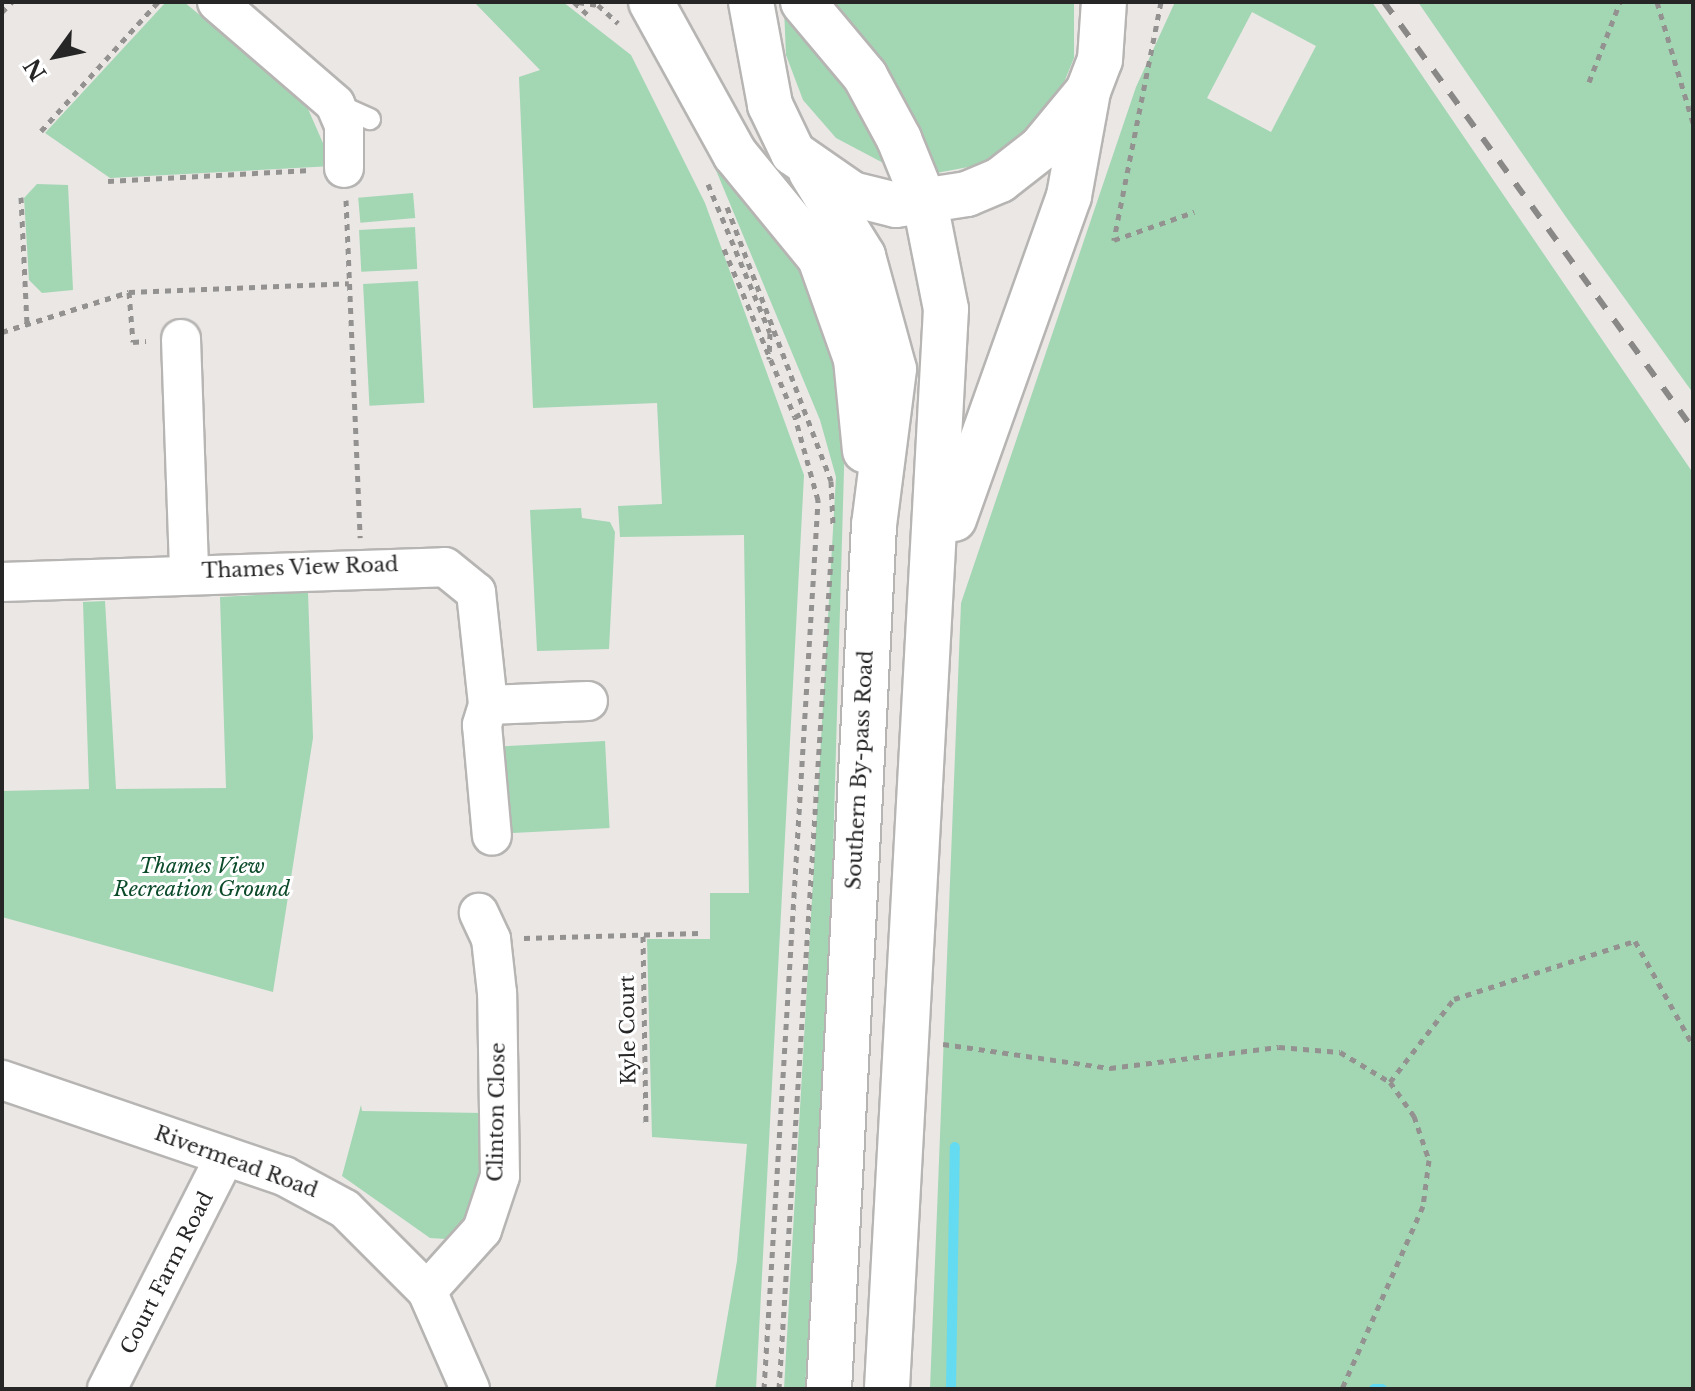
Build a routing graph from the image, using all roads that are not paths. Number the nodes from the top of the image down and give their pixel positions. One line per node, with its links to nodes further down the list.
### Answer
1 (217, 2): 8 (street)
2 (682, 2): 10 (highway)
3 (751, 2): 10 (highway)
4 (803, 2): 12 (highway)
5 (1104, 2): 7 (highway)
6 (636, 21): 14 (highway)
7 (1088, 91): 12 (highway); 15 (highway)
8 (335, 104): 9 (lane); 11 (street)
9 (370, 119)
10 (802, 162): 12 (highway); 14 (highway, Southern By-pass Road)
11 (344, 168)
12 (925, 203): 15 (highway)
13 (181, 339): 16 (street)
14 (874, 525): 27 (highway, Southern By-pass Road)
15 (936, 568): 28 (highway)
16 (189, 572): 17 (street, Thames View Road); 19 (street, Thames View Road)
17 (2, 582)
18 (588, 701): 19 (street)
19 (488, 705): 20 (street, Thames View Road)
20 (492, 836)
21 (485, 926): 24 (street, Clinton Close)
22 (2, 1080): 23 (street, Rivermead Road)
23 (225, 1156): 24 (street, Rivermead Road); 25 (street, Court Farm Road)
24 (427, 1291): 26 (street, Rivermead Road)
25 (107, 1389)
26 (470, 1389)
27 (829, 1389)
28 (887, 1389)

